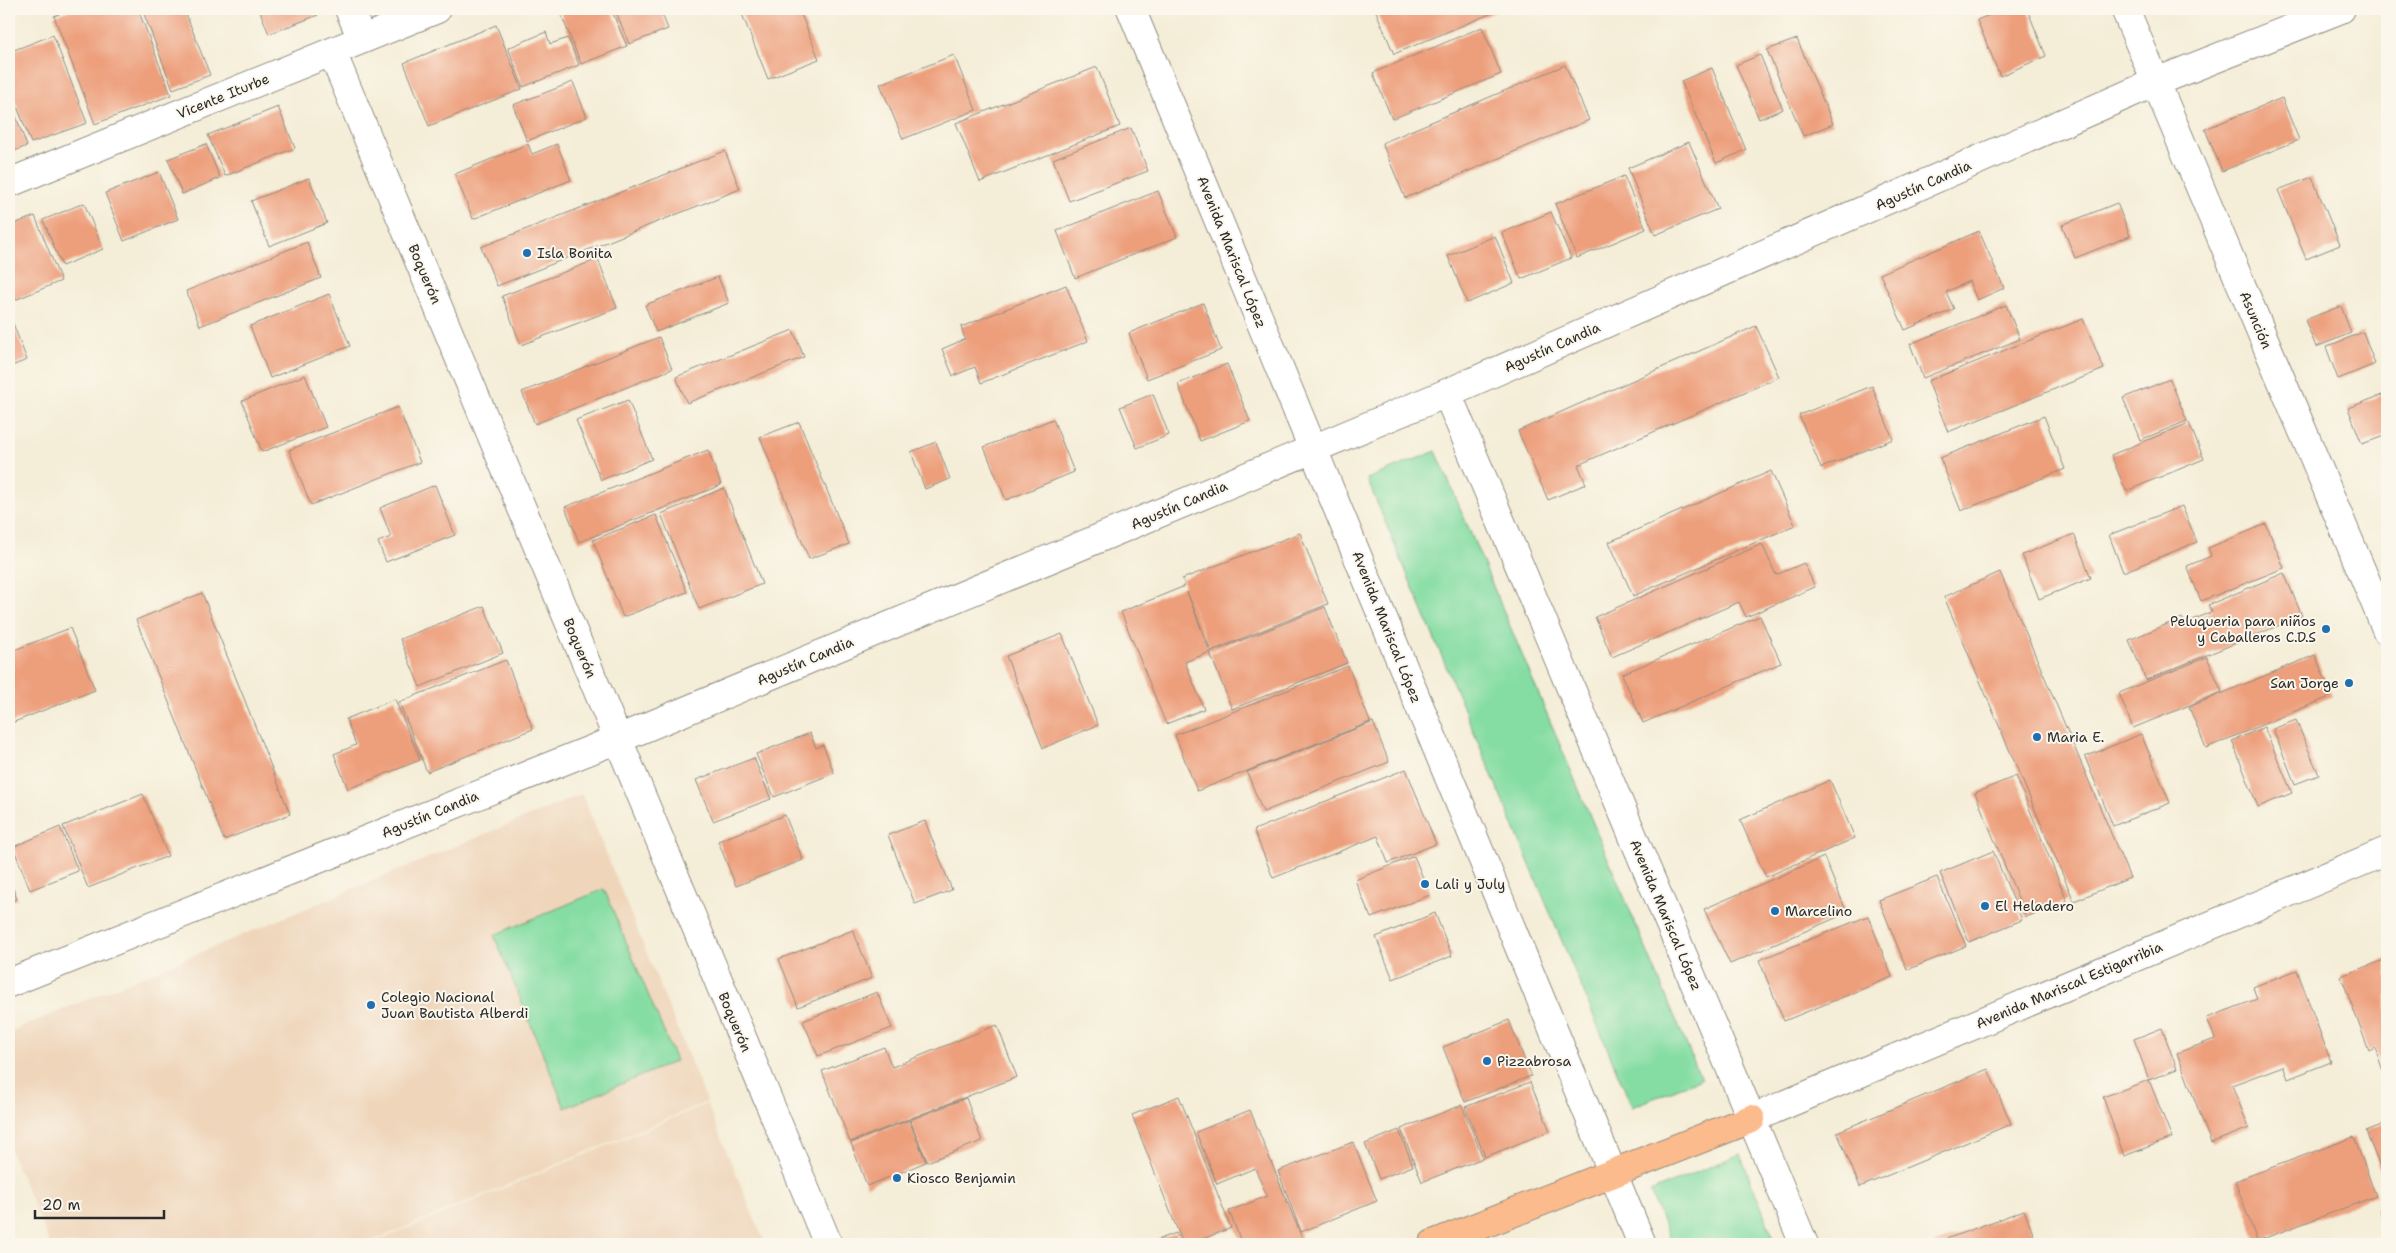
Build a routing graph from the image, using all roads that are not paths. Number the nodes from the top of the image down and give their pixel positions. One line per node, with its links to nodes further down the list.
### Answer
1 (350, 9): 6 (street)
2 (437, 9): 6 (street, Vicente Iturbe)
3 (1131, 9): 11 (street, Avenida Mariscal López)
4 (2125, 9): 8 (street, Asunción)
5 (2341, 9): 8 (street, Agustín Candia)
6 (362, 39): 7 (street, Vicente Iturbe)
7 (332, 52): 9 (street, Vicente Iturbe); 13 (street, Boquerón)
8 (2156, 82): 10 (street, Agustín Candia); 12 (street, Asunción)
9 (9, 183)
10 (1448, 393): 11 (street, Agustín Candia); 16 (street, Avenida Mariscal López)
11 (1313, 448): 13 (street, Agustín Candia); 17 (street, Avenida Mariscal López)
12 (2387, 631)
13 (618, 739): 15 (street, Agustín Candia); 18 (street, Boquerón)
14 (2387, 851): 16 (street, Avenida Mariscal Estigarribia)
15 (9, 983)
16 (1751, 1119): 17 (main road); 21 (street, Avenida Mariscal López)
17 (1612, 1172): 19 (main road); 20 (street, Avenida Mariscal López)
18 (828, 1244)
19 (1433, 1244)
20 (1642, 1244)
21 (1804, 1244)

